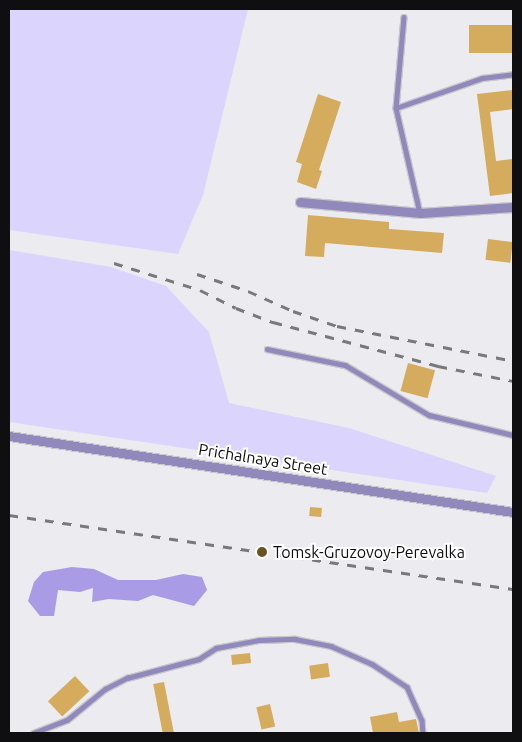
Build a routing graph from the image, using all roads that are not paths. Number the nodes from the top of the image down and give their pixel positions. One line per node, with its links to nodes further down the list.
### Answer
1 (404, 17): 3 (lane)
2 (513, 74): 3 (lane)
3 (396, 108): 6 (lane)
4 (300, 202): 6 (street)
5 (513, 207): 6 (street)
6 (420, 213)
7 (267, 349): 9 (lane)
8 (9, 436): 10 (street, Prichalnaya Street)
9 (513, 436)
10 (513, 512)
11 (33, 733): 12 (lane)
12 (423, 733)

